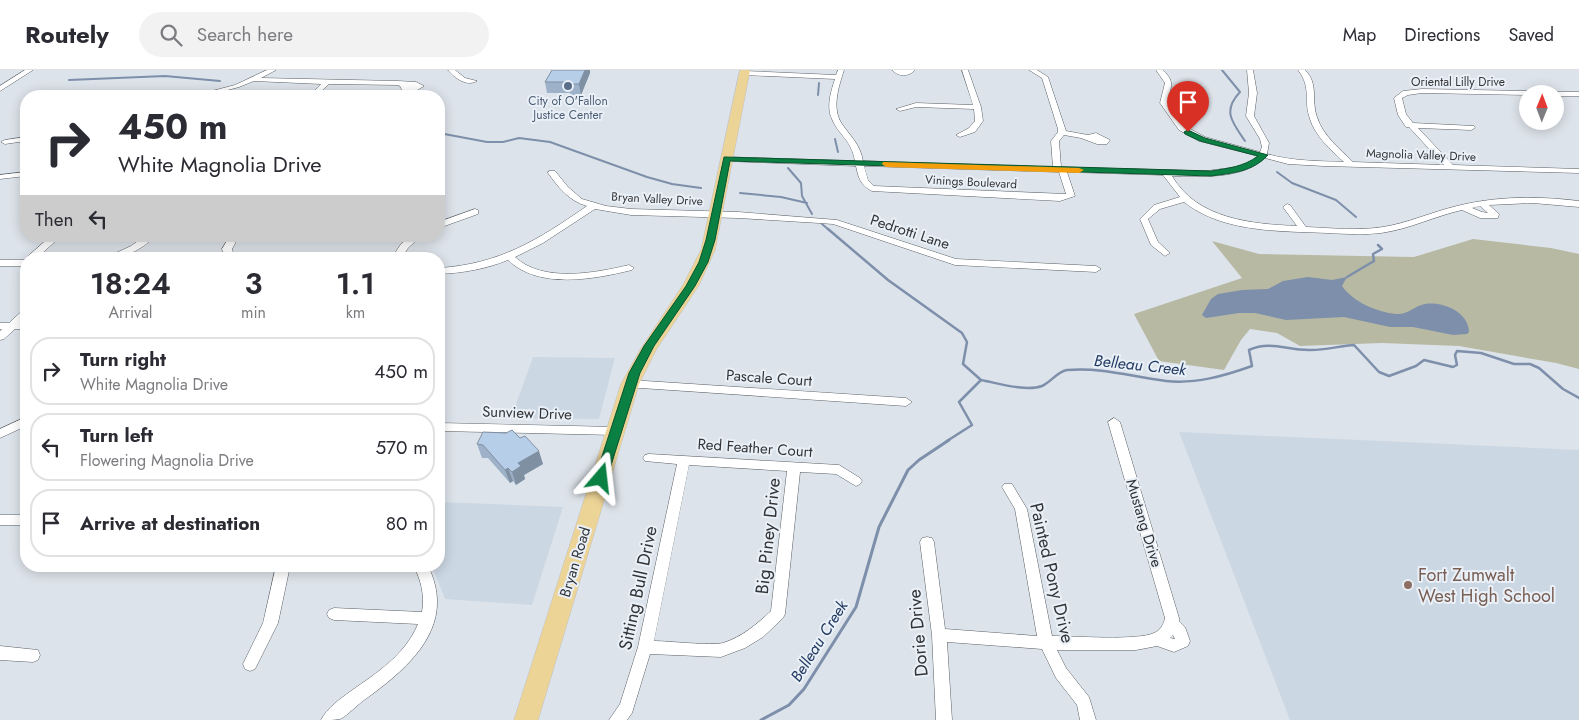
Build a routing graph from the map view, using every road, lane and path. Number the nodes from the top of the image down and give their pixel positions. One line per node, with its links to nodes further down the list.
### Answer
1 (30, 70): 18 (street)
2 (266, 70): 14 (street)
3 (272, 70): 14 (street)
4 (450, 70): 15 (street)
5 (896, 70): 6 (street)
6 (912, 70)
7 (965, 70): 23 (street)
8 (1032, 70): 27 (street)
9 (1159, 70): 32 (street, Magnolia Valley Drive)
10 (1250, 70): 32 (street)
11 (1301, 70): 35 (street)
12 (745, 72): 13 (street); 33 (main road, Bryan Road)
13 (840, 73): 34 (street)
14 (256, 78): 16 (street); 19 (street)
15 (474, 81)
16 (327, 82): 17 (street); 20 (street)
17 (406, 85)
18 (0, 88)
19 (221, 90)
20 (318, 90)
21 (1517, 93): 22 (street, Oriental Lilly Drive); 25 (street, Oriental Lilly Drive)
22 (1579, 94)
23 (977, 107): 24 (street); 28 (street)
24 (900, 109)
25 (1409, 124): 26 (street); 36 (street, Oriental Lilly Drive)
26 (1471, 128)
27 (1062, 132): 29 (street); 37 (street)
28 (960, 135)
29 (1088, 138)
30 (20, 140): 31 (street)
31 (6, 142)
32 (1264, 155): 35 (street, Magnolia Valley Drive); 40 (street)
33 (727, 159): 34 (street); 50 (main road, Bryan Road)
34 (861, 163): 37 (street); 37 (street, Vinings Boulevard)
35 (1350, 164): 36 (street, Magnolia Valley Drive)
36 (1450, 167): 38 (street, Magnolia Valley Drive)
37 (1061, 170): 40 (street)
38 (1579, 171)
39 (552, 172): 46 (street, Bryan Valley Drive)
40 (1166, 173): 43 (street)
41 (20, 175): 42 (street)
42 (0, 177)
43 (1186, 199): 52 (street); 59 (street)
44 (1482, 203): 45 (street); 48 (street); 48 (street)
45 (1579, 204)
46 (593, 206): 50 (street, Bryan Valley Drive); 60 (street)
47 (1287, 207): 52 (street)
48 (1464, 207): 52 (street)
49 (475, 212): 51 (street)
50 (716, 214): 64 (street, Pedrotti Lane); 71 (main road, Bryan Road)
51 (445, 223)
52 (1302, 229)
53 (50, 242): 56 (street)
54 (142, 242): 57 (street)
55 (409, 242): 58 (street)
56 (39, 252)
57 (125, 252)
58 (400, 252)
59 (1165, 253)
60 (509, 256): 63 (street); 65 (street)
61 (20, 262): 62 (street)
62 (0, 263)
63 (629, 268)
64 (1096, 269)
65 (445, 271)
66 (20, 319): 68 (street)
67 (0, 326): 68 (street)
68 (12, 326): 69 (street); 70 (street)
69 (20, 326)
70 (0, 337)
71 (630, 384): 72 (street, Pascale Court); 76 (main road, Bryan Road)
72 (906, 402)
73 (1114, 422): 91 (street, Mustang Drive)
74 (20, 424): 77 (street)
75 (445, 429): 76 (street, Sunview Drive)
76 (615, 431): 97 (main road, Bryan Road)
77 (0, 434)
78 (649, 458): 79 (street, Red Feather Court)
79 (684, 459): 80 (street, Red Feather Court); 92 (street, Sitting Bull Drive)
80 (794, 467): 81 (street, Red Feather Court); 92 (street, Big Piney Drive)
81 (856, 481)
82 (1008, 487): 91 (street, Painted Pony Drive)
83 (0, 520): 84 (street)
84 (20, 520)
85 (927, 542): 90 (street, Dorie Drive)
86 (281, 572): 95 (street)
87 (423, 572): 89 (street)
88 (334, 614): 89 (street)
89 (428, 618): 96 (street)
90 (939, 635): 91 (street, Mustang Drive); 99 (street, Dorie Drive)
91 (1046, 642): 100 (street, Painted Pony Drive)
92 (645, 647): 98 (street, Sitting Bull Drive)
93 (0, 654): 94 (street)
94 (33, 655)
95 (250, 664)
96 (329, 720)
97 (526, 720)
98 (617, 720)
99 (944, 720)
100 (1088, 720)

